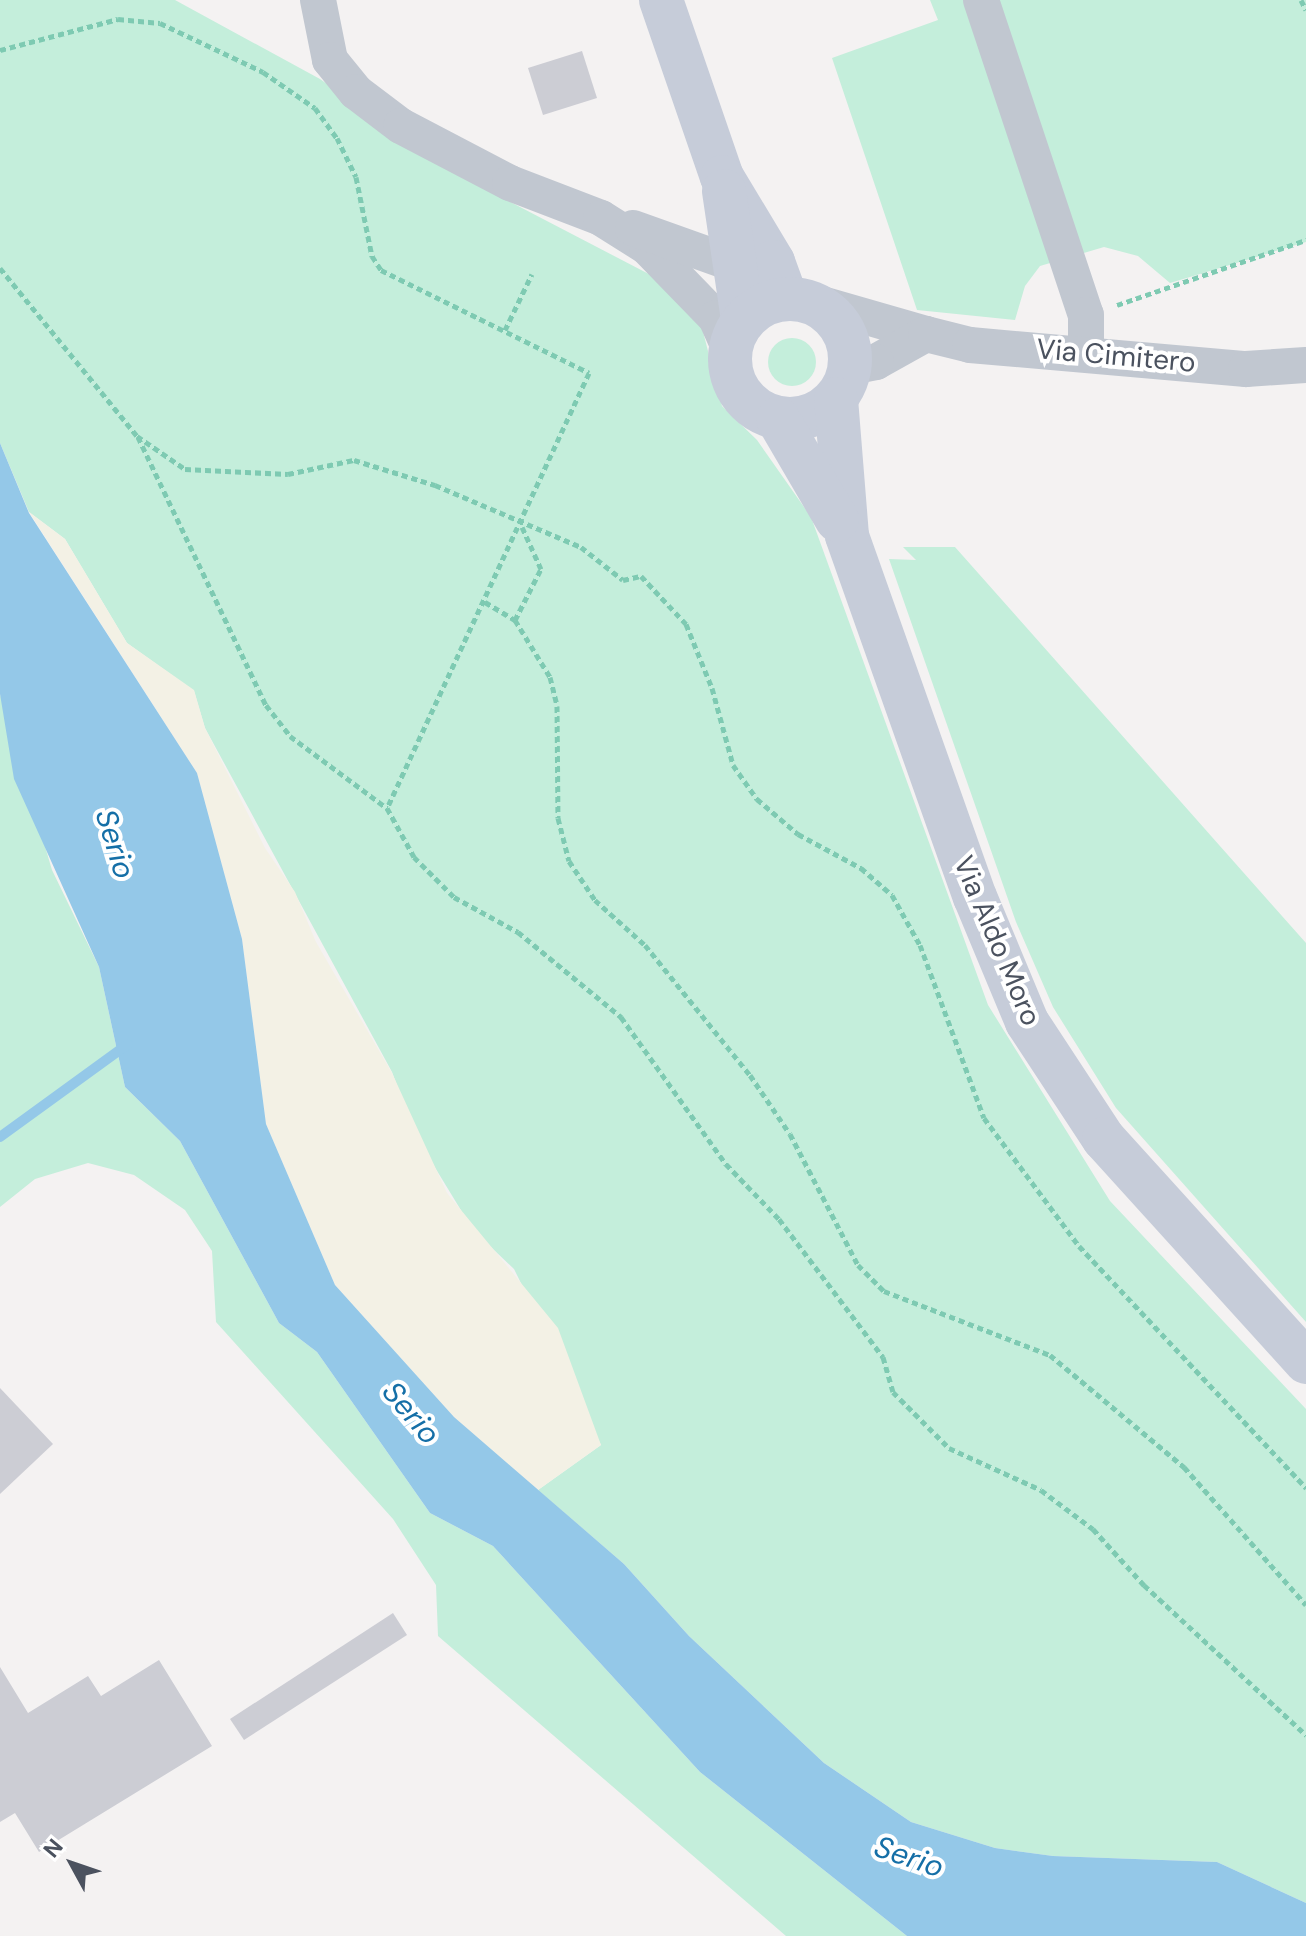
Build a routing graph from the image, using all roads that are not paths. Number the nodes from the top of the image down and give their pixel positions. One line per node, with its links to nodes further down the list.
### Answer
1 (318, 0): 5 (street)
2 (661, 0): 4 (street)
3 (981, 0): 10 (street)
4 (722, 177): 6 (street, Via Aldo Moro); 7 (street)
5 (601, 218): 6 (street, Via Cimitero); 8 (street)
6 (722, 256): 7 (street, Via Cimitero); 8 (street, Via Aldo Moro)
7 (792, 294): 8 (street); 9 (street, Via Cimitero); 12 (street, Via Aldo Moro)
8 (736, 334): 13 (street, Via Aldo Moro)
9 (926, 334): 10 (street, Via Cimitero); 12 (street)
10 (1086, 352): 11 (street, Via Cimitero)
11 (1306, 365)
12 (844, 383): 13 (street); 14 (street, Via Aldo Moro)
13 (778, 419): 14 (street, Via Aldo Moro)
14 (847, 536): 15 (street, Via Aldo Moro)
15 (1306, 1362)

